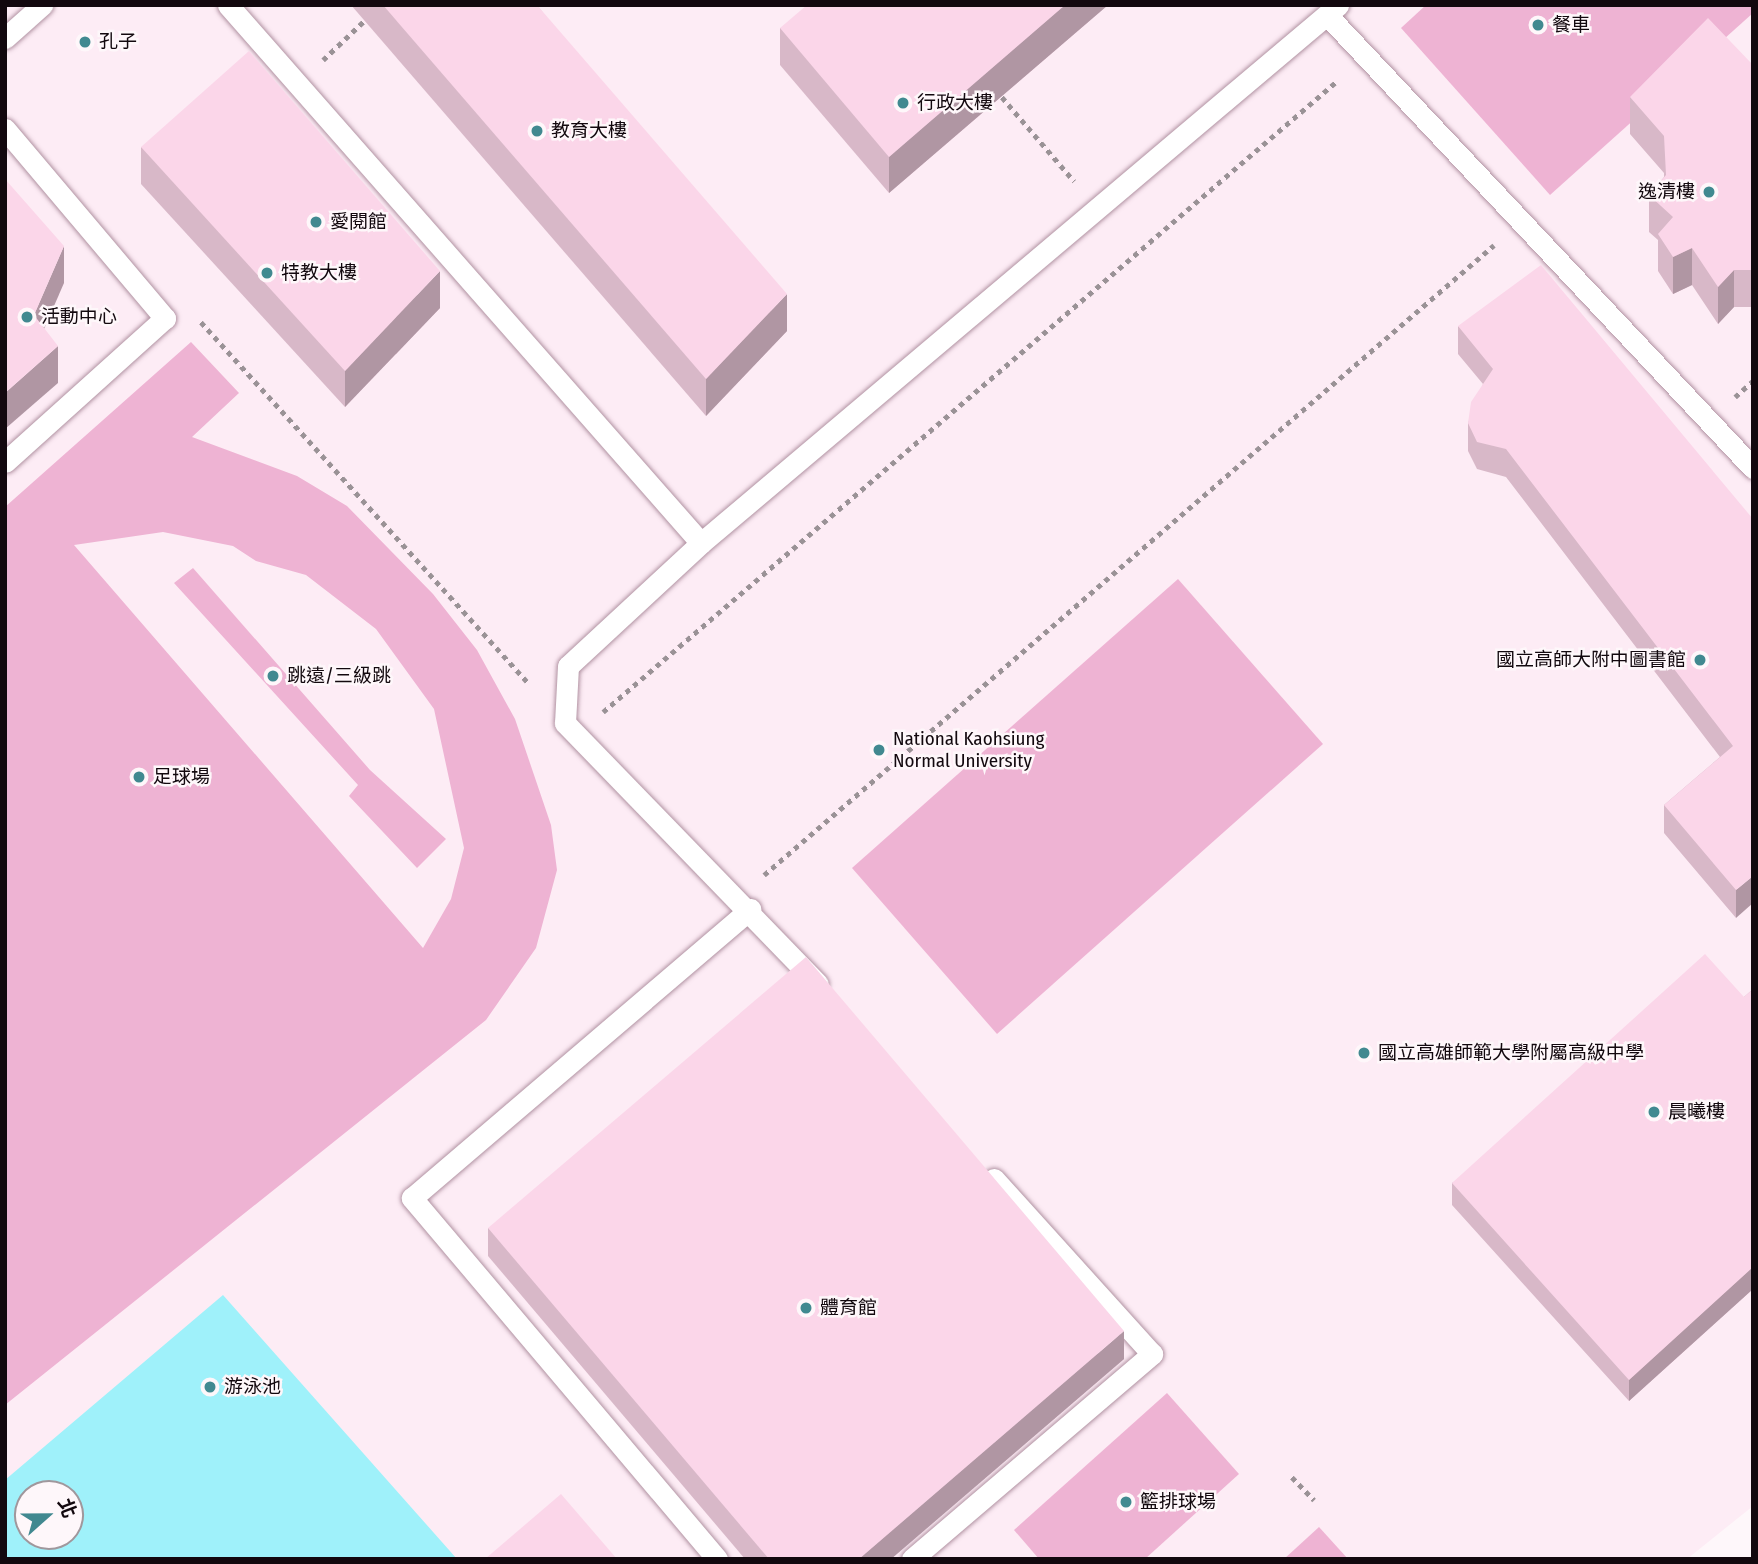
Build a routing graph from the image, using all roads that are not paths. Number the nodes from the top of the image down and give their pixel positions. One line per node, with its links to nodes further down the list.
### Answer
1 (42, 5): 4 (lane)
2 (228, 5): 8 (lane)
3 (1333, 10): 7 (lane); 8 (lane)
4 (5, 38)
5 (5, 129): 6 (lane)
6 (5, 461)
7 (1753, 468)
8 (701, 544): 9 (lane)
9 (750, 909): 10 (lane); 12 (lane)
10 (834, 1003)
11 (974, 1158): 13 (lane)
12 (717, 1559)
13 (912, 1559)

